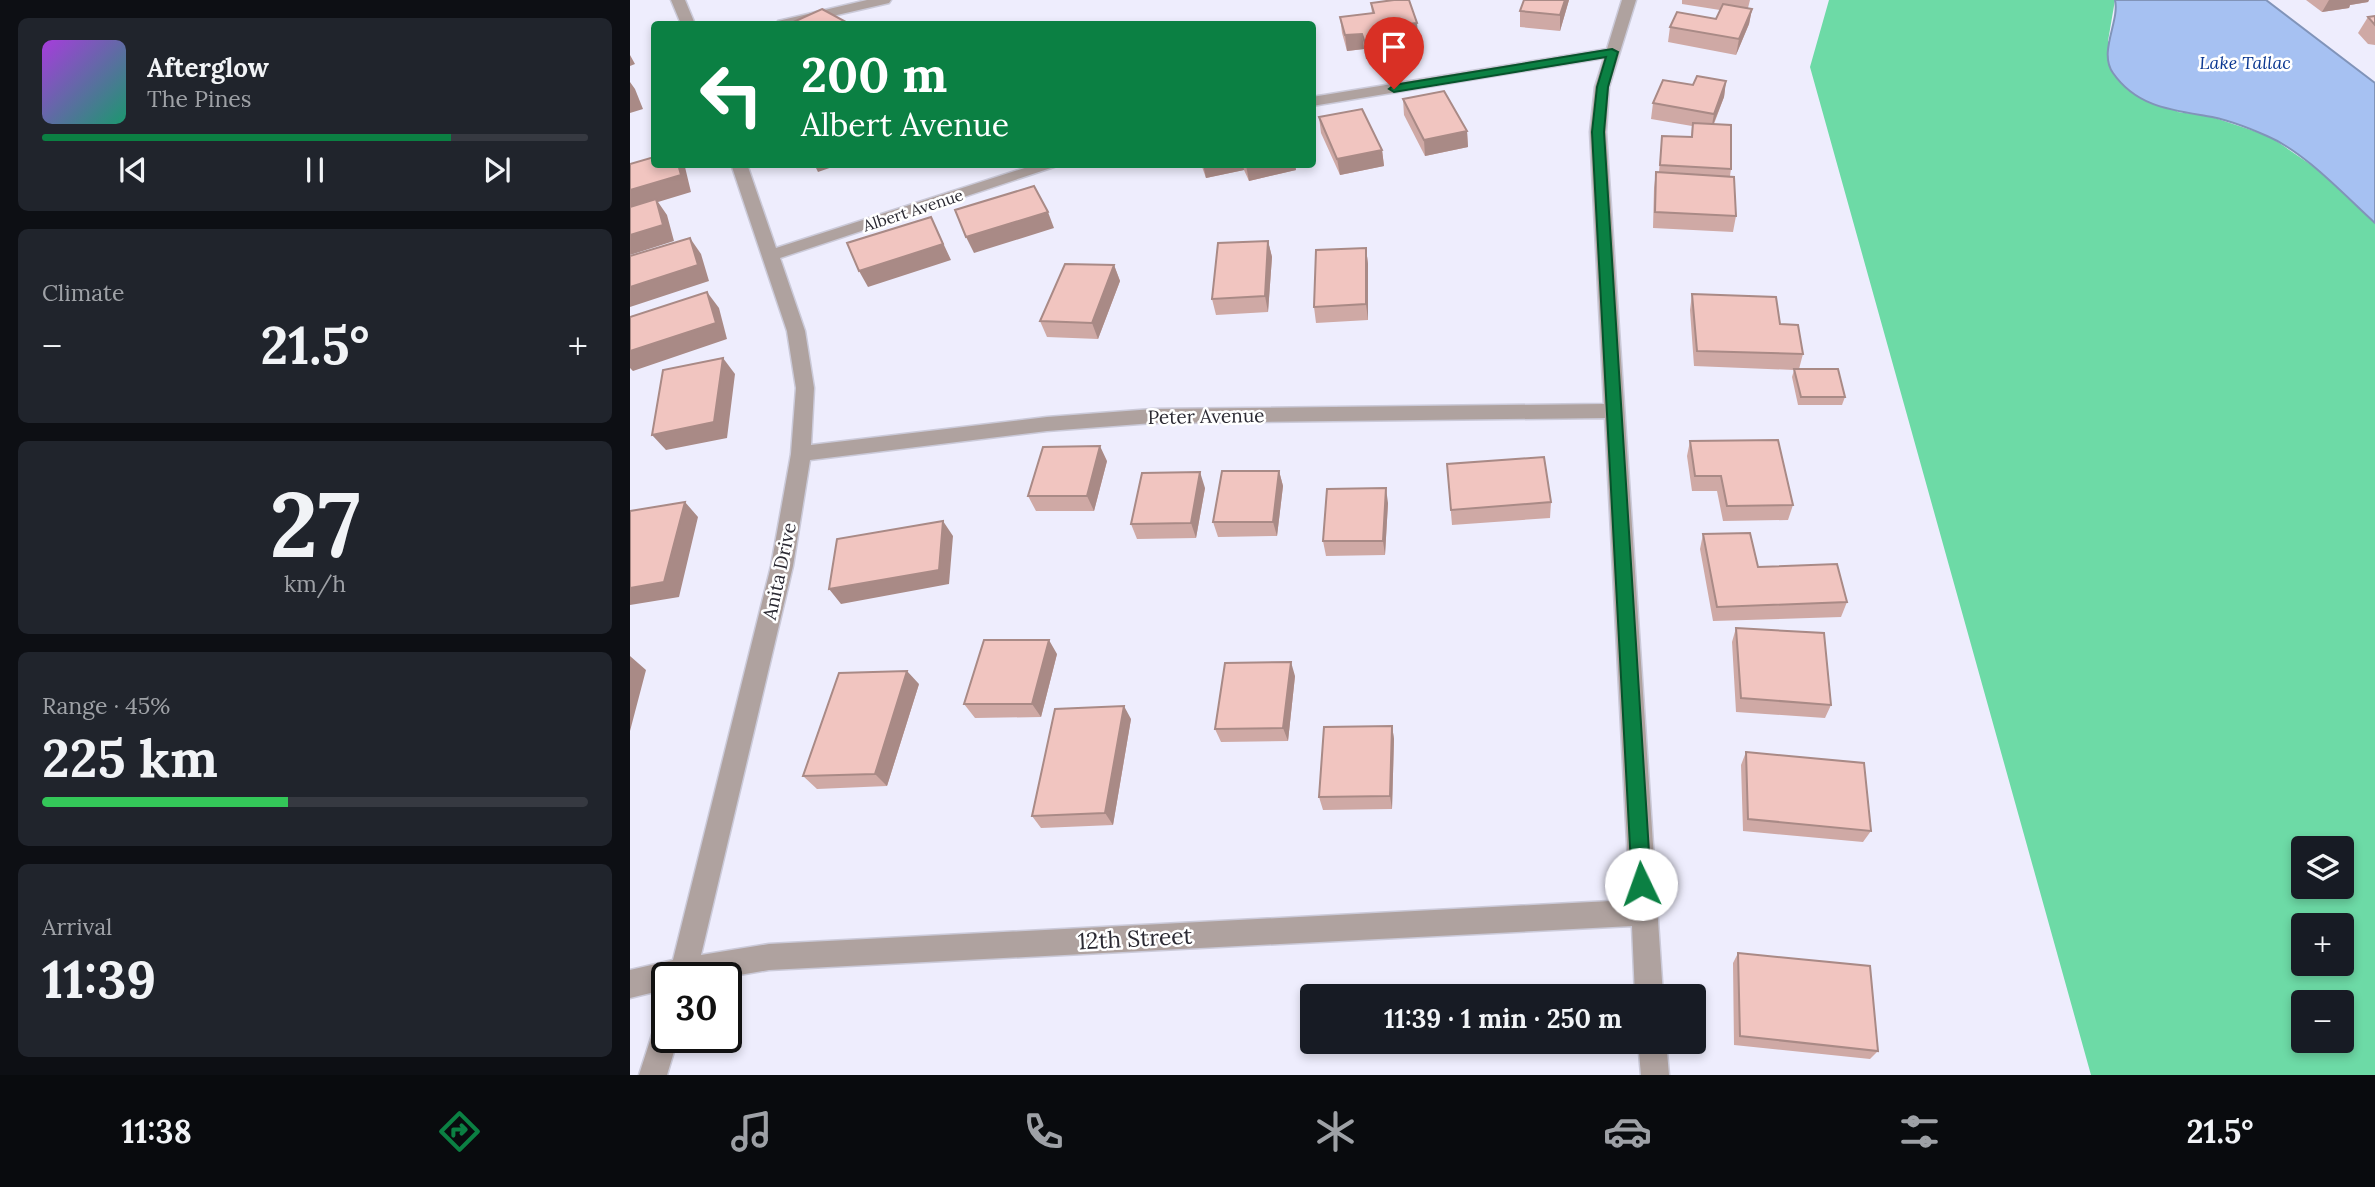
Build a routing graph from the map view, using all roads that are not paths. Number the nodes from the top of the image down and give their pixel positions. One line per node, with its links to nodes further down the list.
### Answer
1 (678, 0): 4 (street)
2 (884, 0): 5 (street)
3 (1629, 0): 6 (street)
4 (687, 21)
5 (796, 21)
6 (1612, 52): 7 (street); 11 (street)
7 (1316, 101)
8 (740, 168): 10 (street, Anita Drive)
9 (1043, 168): 10 (street, Albert Avenue)
10 (772, 255): 12 (street, Anita Drive)
11 (1613, 411): 12 (street, Peter Avenue); 13 (street)
12 (801, 454): 14 (street, Anita Drive)
13 (1643, 912): 15 (street, 12th Street); 18 (street)
14 (686, 962)
15 (742, 963)
16 (651, 980): 17 (street, 12th Street)
17 (630, 984)
18 (1648, 984)
19 (660, 1053): 21 (street)
20 (1653, 1054): 22 (street)
21 (653, 1075)
22 (1655, 1075)

